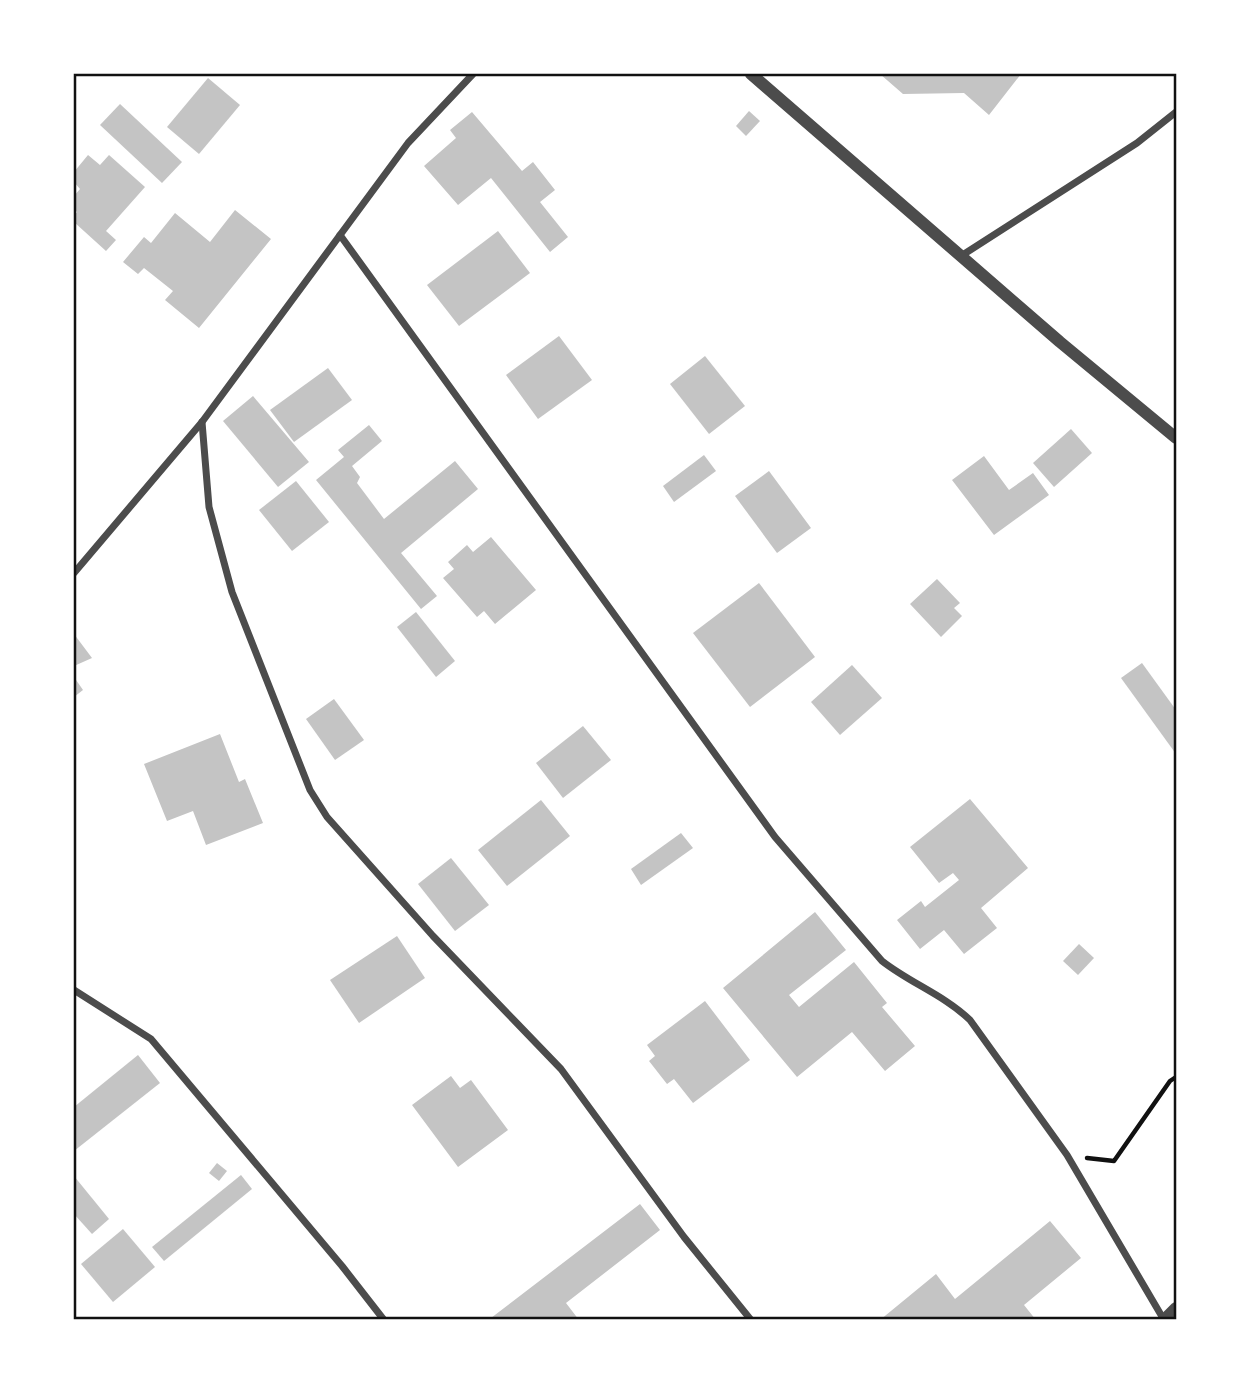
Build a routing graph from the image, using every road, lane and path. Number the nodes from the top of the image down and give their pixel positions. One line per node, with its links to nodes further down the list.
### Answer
1 (473, 74): 4 (street)
2 (751, 74): 5 (street)
3 (1177, 112): 5 (street)
4 (340, 235): 6 (street); 11 (street)
5 (961, 256): 7 (street)
6 (202, 422): 8 (street); 14 (street)
7 (1177, 438)
8 (74, 573)
9 (74, 990): 13 (street)
10 (1177, 1077): 11 (path)
11 (1067, 1155): 15 (street)
12 (1177, 1308): 15 (street)
13 (384, 1320)
14 (751, 1320)
15 (1164, 1320)

